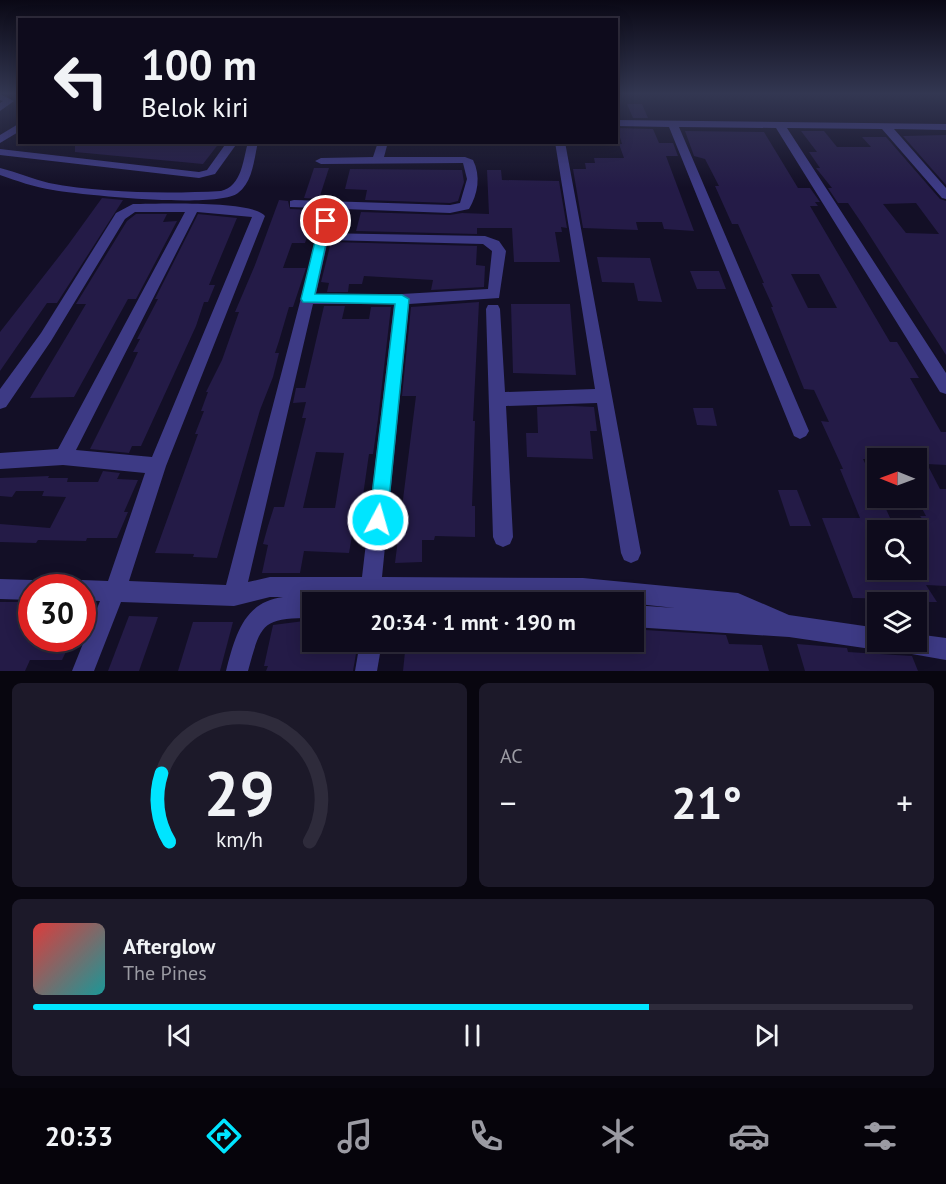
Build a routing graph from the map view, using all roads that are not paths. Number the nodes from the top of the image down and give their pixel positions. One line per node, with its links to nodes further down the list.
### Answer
1 (674, 125): 26 (street)
2 (780, 125): 22 (street)
3 (826, 125): 5 (street)
4 (18, 127): 7 (street)
5 (886, 127): 6 (street); 16 (street)
6 (946, 127)
7 (0, 140)
8 (232, 144): 12 (street)
9 (252, 144): 15 (street)
10 (382, 144): 14 (street)
11 (560, 144): 23 (street)
12 (0, 152)
13 (321, 160): 14 (street)
14 (378, 160): 17 (street)
15 (0, 171)
16 (946, 195)
17 (294, 204)
18 (193, 208): 25 (street); 27 (street); 29 (street)
19 (308, 299): 20 (street); 20 (street); 38 (street)
20 (402, 299): 32 (street)
21 (494, 309): 24 (street)
22 (946, 387)
23 (603, 396): 24 (street); 31 (street)
24 (498, 399): 30 (street)
25 (0, 402)
26 (800, 431)
27 (63, 457): 28 (street); 29 (street)
28 (0, 461)
29 (157, 466): 36 (street)
30 (502, 537)
31 (631, 553)
32 (370, 587): 37 (street); 38 (street)
33 (0, 590): 34 (street)
34 (18, 590)
35 (96, 590): 36 (street)
36 (115, 591): 38 (street); 47 (street)
37 (489, 592)
38 (234, 596)
39 (644, 599): 42 (street)
40 (302, 607): 48 (street)
41 (644, 617): 42 (street)
42 (789, 626): 43 (street)
43 (867, 637)
44 (927, 646): 45 (street)
45 (946, 649)
46 (369, 652): 49 (street)
47 (83, 671)
48 (237, 671)
49 (366, 671)

